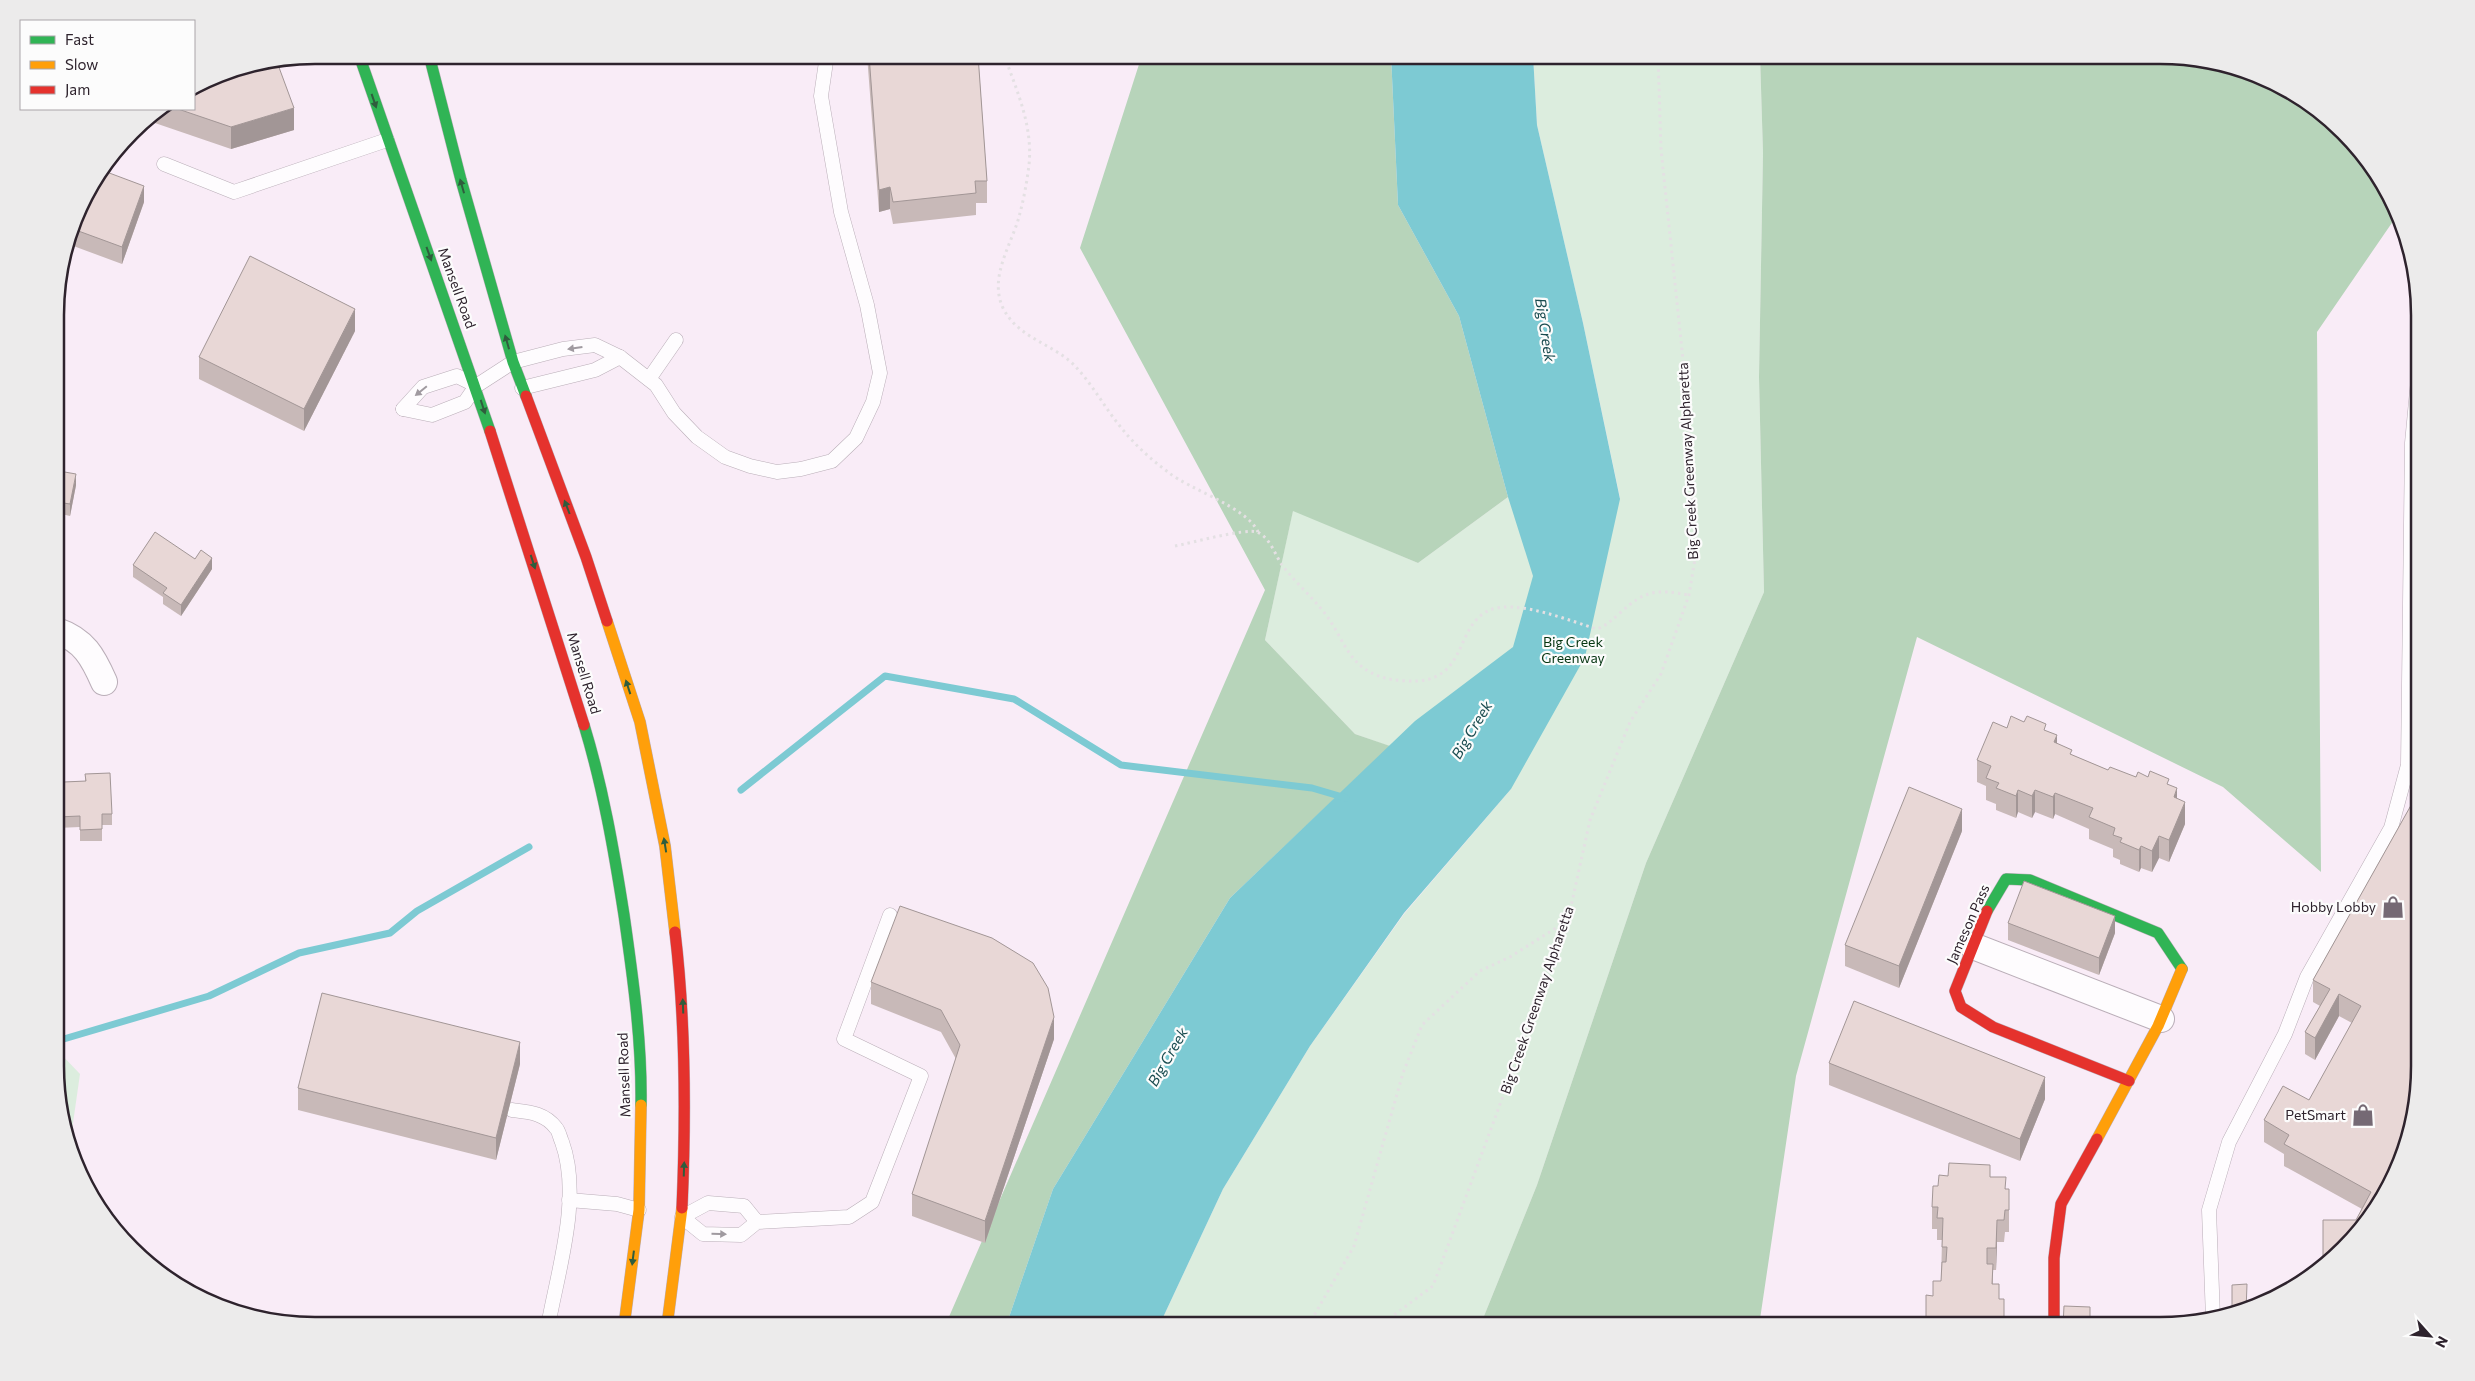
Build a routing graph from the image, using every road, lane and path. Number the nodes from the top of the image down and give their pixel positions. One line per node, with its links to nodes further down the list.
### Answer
1 (362, 64): 6 (main road, Mansell Road, one-way to 6)
2 (431, 64): 10 (main road, one-way to 2)
3 (826, 64): 11 (lane)
4 (1007, 64): 14 (path)
5 (1658, 64): 16 (path, Big Creek Greenway Alpharetta)
6 (388, 140): 7 (lane); 12 (main road, Mansell Road, one-way to 12)
7 (164, 164)
8 (676, 340): 11 (lane)
9 (620, 358): 10 (lane, one-way to 10); 11 (lane); 13 (lane)
10 (513, 362): 12 (lane); 13 (main road)
11 (649, 379)
12 (476, 386): 27 (main road, Mansell Road, one-way to 27)
13 (522, 388): 29 (main road, one-way to 13)
14 (1258, 532): 15 (path); 16 (path)
15 (1175, 546)
16 (1689, 595): 21 (path, Big Creek Greenway Alpharetta)
17 (64, 633): 19 (street)
18 (2411, 660): 31 (lane)
19 (104, 682)
20 (890, 915): 30 (lane)
21 (1568, 920): 35 (path); 36 (path, Big Creek Greenway Alpharetta)
22 (1973, 946): 23 (street); 23 (main road, Jameson Pass); 24 (main road, Jameson Pass)
23 (2161, 1019): 24 (main road, Jameson Pass)
24 (2129, 1080): 37 (main road, Jameson Pass)
25 (512, 1110): 26 (lane)
26 (569, 1200): 27 (lane); 32 (lane)
27 (643, 1210): 33 (main road, Mansell Road, one-way to 33)
28 (665, 1214): 29 (main road)
29 (682, 1218): 30 (lane, one-way to 30); 30 (lane); 34 (main road)
30 (758, 1222)
31 (2213, 1311)
32 (550, 1317)
33 (625, 1317)
34 (668, 1317)
35 (1313, 1317)
36 (1391, 1317)
37 (2054, 1317)

